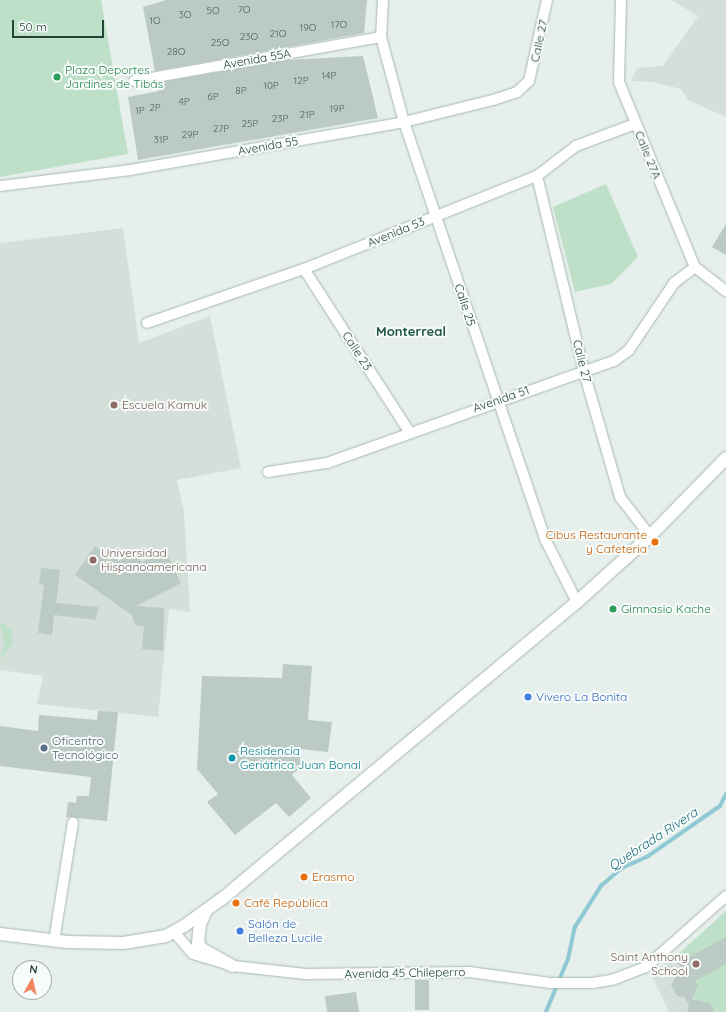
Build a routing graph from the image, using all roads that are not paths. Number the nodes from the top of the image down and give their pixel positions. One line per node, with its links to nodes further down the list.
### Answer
1 (383, 0): 4 (street, Calle 25)
2 (547, 0): 6 (street, Calle 27)
3 (621, 0): 8 (street, Calle 27A)
4 (381, 37): 5 (street, Avenida 55A); 7 (street, Calle 25)
5 (134, 81)
6 (530, 81): 7 (street, Avenida 55)
7 (404, 122): 10 (street, Avenida 55); 11 (street, Calle 25)
8 (635, 124): 9 (street, Avenida 53); 12 (street, Calle 27A)
9 (537, 176): 11 (street, Avenida 53); 16 (street, Calle 27)
10 (0, 186)
11 (435, 216): 13 (street, Avenida 53); 17 (street, Calle 25)
12 (695, 267): 14 (street, Calle 27A); 16 (street, Avenida 51)
13 (304, 269): 15 (street, Avenida 53); 18 (street, Calle 23)
14 (726, 291)
15 (147, 323)
16 (584, 372): 17 (street, Avenida 51); 21 (street, Calle 27)
17 (496, 400): 18 (street, Avenida 51); 22 (street, Calle 25)
18 (410, 433): 20 (street, Avenida 51)
19 (726, 458): 21 (main road)
20 (268, 472)
21 (650, 536): 22 (main road)
22 (576, 602): 25 (main road)
23 (73, 823): 28 (street)
24 (726, 896): 29 (street, Avenida 45 Chileperro)
25 (207, 910): 26 (main road); 29 (main road)
26 (174, 932): 28 (main road); 29 (street, Avenida 45 Chileperro)
27 (0, 934): 28 (main road)
28 (54, 941)
29 (233, 966)

